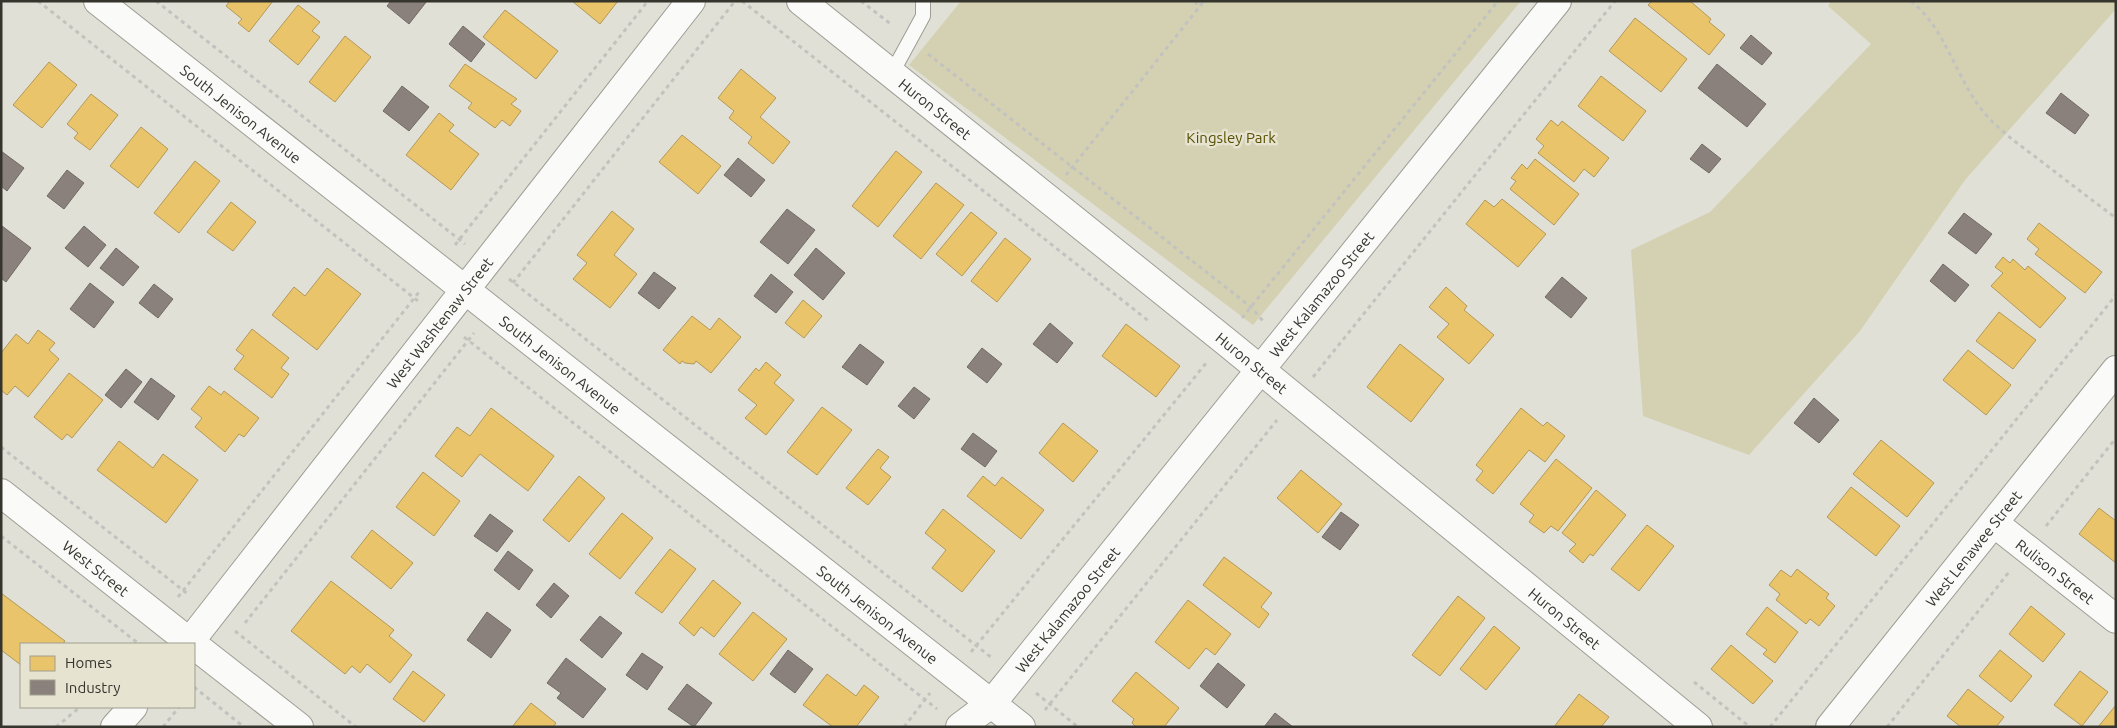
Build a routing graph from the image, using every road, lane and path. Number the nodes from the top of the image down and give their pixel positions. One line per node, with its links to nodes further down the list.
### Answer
1 (38, 1): 25 (path)
2 (98, 1): 21 (street, South Jenison Avenue)
3 (156, 1): 19 (path)
4 (648, 1): 19 (path)
5 (692, 1): 20 (street, West Washtenaw Street)
6 (735, 1): 22 (path)
7 (801, 1): 16 (street, Huron Street)
8 (924, 1): 16 (lane)
9 (1196, 1): 15 (path)
10 (1204, 1): 15 (path)
11 (1498, 1): 29 (path)
12 (1557, 1): 31 (street, West Kalamazoo Street)
13 (1615, 1): 32 (path)
14 (1911, 1): 18 (path)
15 (1197, 10): 17 (path)
16 (892, 73): 29 (street, Huron Street)
17 (1064, 178)
18 (2116, 218)
19 (460, 240): 20 (path); 21 (path)
20 (488, 263): 22 (path); 23 (street, West Washtenaw Street)
21 (437, 269): 23 (street, South Jenison Avenue); 25 (path)
22 (514, 283): 26 (path); 48 (path)
23 (465, 291): 26 (street, South Jenison Avenue); 27 (street, West Washtenaw Street)
24 (2116, 295): 74 (path)
25 (414, 298): 27 (path); 39 (path)
26 (491, 311): 28 (path); 51 (street, South Jenison Avenue)
27 (442, 320): 28 (path); 40 (street, West Washtenaw Street)
28 (468, 340): 43 (path); 55 (path)
29 (1224, 340): 31 (street, Huron Street); 48 (path)
30 (2116, 370): 36 (street, West Lenawee Street)
31 (1261, 371): 32 (street, Huron Street); 52 (street, West Kalamazoo Street)
32 (1295, 398): 56 (path); 73 (street, Huron Street)
33 (2116, 438): 38 (path)
34 (1, 447): 39 (path)
35 (1, 492): 41 (street, West Street)
36 (1994, 523): 38 (street, Rulison Street); 75 (street, West Lenawee Street)
37 (1, 536): 44 (path)
38 (2028, 549): 42 (street, Rulison Street); 76 (path)
39 (183, 591): 40 (path); 41 (path)
40 (213, 614): 43 (path); 47 (street, West Washtenaw Street)
41 (161, 619): 45 (path); 46 (street, West Street)
42 (2116, 619)
43 (237, 633): 50 (path); 68 (path)
44 (139, 643)
45 (141, 643)
46 (190, 643)
47 (192, 643)
48 (977, 646): 51 (path); 52 (path)
49 (195, 647): 50 (street, West Street)
50 (215, 662): 53 (path); 67 (street, West Street)
51 (950, 671): 55 (path); 62 (street, South Jenison Avenue)
52 (1014, 675): 56 (path); 62 (street, West Kalamazoo Street)
53 (195, 687)
54 (195, 689): 66 (path)
55 (924, 700): 60 (path); 69 (path)
56 (1049, 703): 61 (path); 72 (path)
57 (79, 708): 63 (path)
58 (132, 708): 64 (street)
59 (178, 708): 65 (path)
60 (938, 710)
61 (1044, 711)
62 (988, 715): 70 (street, West Kalamazoo Street); 71 (street, South Jenison Avenue)
63 (56, 727)
64 (115, 727)
65 (163, 727)
66 (244, 727)
67 (299, 727)
68 (356, 727)
69 (904, 727)
70 (960, 727)
71 (1021, 727)
72 (1078, 727)
73 (1698, 727)
74 (1770, 727)
75 (1830, 727)
76 (1887, 727)

